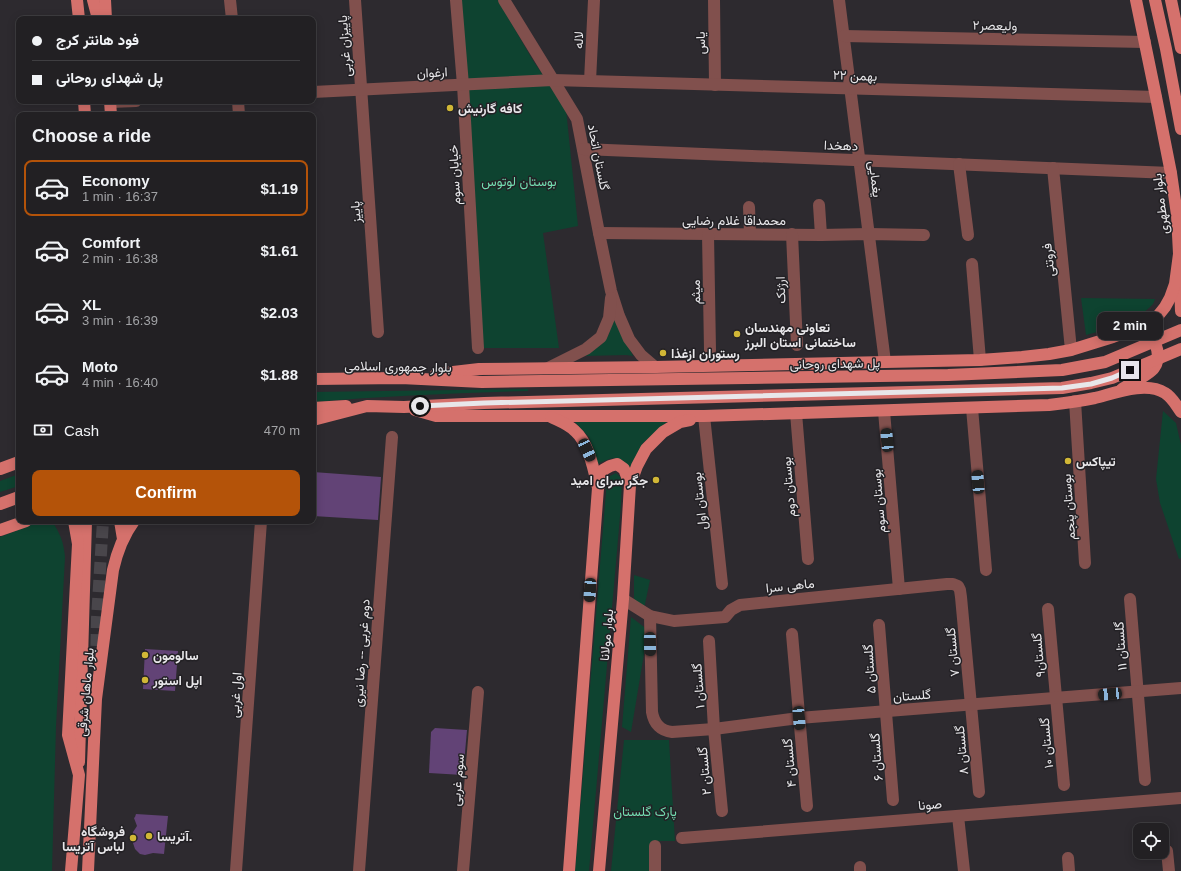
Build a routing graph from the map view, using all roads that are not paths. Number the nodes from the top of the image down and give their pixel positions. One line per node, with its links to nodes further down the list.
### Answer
1 (77, 0): 16 (main road)
2 (93, 0): 17 (main road)
3 (105, 0): 18 (main road)
4 (230, 0): 19 (street)
5 (355, 0): 28 (street, پاییزان غربی)
6 (456, 0): 25 (street, خیابان سوم)
7 (504, 0): 23 (street, گلستان اتحاد)
8 (594, 0): 24 (street, لاله)
9 (714, 0): 26 (street, یاس)
10 (839, 0): 20 (street, یغمایی)
11 (1136, 0): 15 (main road, بلوار مطهری)
12 (1141, 0): 15 (main road)
13 (1155, 0): 31 (main road)
14 (1171, 0): 22 (main road)
15 (1139, 15): 21 (main road, بلوار مطهری)
16 (79, 16)
17 (97, 16)
18 (106, 16)
19 (232, 16)
20 (844, 36): 21 (street, ولیعصر۲); 27 (street, یغمایی)
21 (1145, 42): 30 (main road, بلوار مطهری)
22 (1181, 48)
23 (553, 80): 24 (street, ۲۲ بهمن); 25 (street, ارغوان); 32 (street, گلستان اتحاد)
24 (590, 81): 26 (street, ۲۲ بهمن)
25 (463, 85): 28 (street, ارغوان); 55 (street, خیابان سوم)
26 (715, 85): 27 (street, ۲۲ بهمن)
27 (850, 89): 30 (street, ۲۲ بهمن); 33 (street, یغمایی)
28 (361, 90): 29 (street, ارغوان); 52 (street, پاییز)
29 (316, 92)
30 (1156, 97): 36 (main road, بلوار مطهری)
31 (1181, 129)
32 (583, 149): 33 (street, دهخدا); 39 (street, گلستان اتحاد)
33 (859, 160): 34 (street, دهخدا); 43 (street, یغمایی)
34 (959, 164): 35 (street, دهخدا); 45 (street)
35 (1053, 168): 36 (street, دهخدا); 58 (street, فروتنی)
36 (1171, 173): 47 (main road, بلوار مطهری)
37 (819, 205): 44 (street)
38 (749, 207): 41 (street)
39 (599, 233): 40 (street, محمداقا غلام رضایی); 49 (street, گلستان اتحاد)
40 (708, 234): 41 (street, محمداقا غلام رضایی); 57 (street, میثم)
41 (750, 234): 42 (street, محمداقا غلام رضایی)
42 (792, 234): 44 (street, محمداقا غلام رضایی); 54 (street, ارژنک)
43 (869, 234): 44 (street, محمداقا غلام رضایی); 46 (street, محمداقا غلام رضایی); 60 (street, یغمایی)
44 (821, 235)
45 (968, 235)
46 (924, 236)
47 (1179, 254): 50 (main road, بلوار مطهری); 53 (main road)
48 (972, 264): 59 (street)
49 (611, 291): 61 (street); 62 (street)
50 (1181, 311)
51 (1181, 330): 65 (main road, پل شهدای روحانی)
52 (378, 332)
53 (1113, 337): 58 (main road); 66 (main road)
54 (797, 345)
55 (478, 348)
56 (1181, 349): 69 (main road)
57 (710, 350)
58 (1071, 350): 59 (main road)
59 (980, 360): 60 (main road)
60 (885, 362): 61 (main road)
61 (655, 367): 62 (main road)
62 (548, 368): 63 (main road)
63 (401, 378): 64 (main road, بلوار جمهوری اسلامی); 65 (main road, بلوار جمهوری اسلامی)
64 (316, 379)
65 (482, 382)
66 (1120, 391): 67 (main road); 73 (main road)
67 (1075, 401): 71 (main road); 94 (street, بوستان پنجم)
68 (367, 406): 69 (main road); 70 (main road); 77 (main road)
69 (404, 407): 75 (main road)
70 (316, 408)
71 (972, 408): 72 (main road); 95 (street)
72 (884, 411): 74 (main road); 97 (street, بوستان سوم)
73 (1181, 412)
74 (796, 413): 76 (main road); 93 (street, بوستان دوم)
75 (546, 415): 76 (main road); 80 (main road, بلوار مولانا)
76 (704, 416): 79 (main road, بلوار مولانا); 96 (street, بوستان اول)
77 (316, 419)
78 (392, 437): 130 (street, دوم غربی -- رضا نیری)
79 (630, 485): 80 (main road); 99 (main road, بلوار مولانا)
80 (598, 488): 132 (main road, بلوار مولانا)
81 (16, 498): 82 (main road)
82 (0, 504)
83 (17, 524): 90 (main road)
84 (75, 524): 91 (main road, بلوار ماهان شرقی)
85 (78, 524): 91 (main road)
86 (86, 524): 114 (main road)
87 (120, 524): 92 (main road)
88 (132, 524): 92 (main road, بلوار ماهان شرقی)
89 (261, 524): 129 (street, اول غربی)
90 (0, 530)
91 (78, 539): 114 (main road, بلوار ماهان شرقی)
92 (123, 539): 128 (main road, بلوار ماهان شرقی)
93 (808, 559)
94 (1085, 563)
95 (986, 570)
96 (722, 584)
97 (899, 589): 98 (street, ماهی سرا); 102 (street, ماهی سرا)
98 (961, 597): 110 (street, گلستان ۷)
99 (623, 598): 102 (street, ماهی سرا); 133 (main road, بلوار مولانا)
100 (1130, 599): 108 (street, گلستان ۱۱)
101 (1048, 608): 109 (street, گلستان۹)
102 (650, 616): 113 (street, گلستان)
103 (879, 625): 111 (street, گلستان ۵)
104 (792, 634): 112 (street, گلستان ۴)
105 (709, 641): 113 (street, گلستان ۱)
106 (1181, 688): 108 (street, گلستان)
107 (478, 692): 131 (street, سوم غربی)
108 (1137, 692): 109 (street, گلستان); 115 (street, گلستان ۱۱)
109 (1056, 698): 110 (street, گلستان); 116 (street, گلستان ۱۰)
110 (971, 705): 111 (street, گلستان); 117 (street, گلستان ۸)
111 (886, 711): 112 (street, گلستان); 119 (street, گلستان ۶)
112 (799, 718): 113 (street, گلستان); 120 (street, گلستان ۴)
113 (714, 729): 121 (street, گلستان ۲)
114 (79, 775): 127 (main road, بلوار ماهان شرقی)
115 (1145, 780)
116 (1064, 785)
117 (979, 792)
118 (1181, 798): 122 (street, صونا)
119 (893, 800)
120 (807, 806)
121 (722, 811)
122 (958, 816): 123 (street, صونا); 135 (street)
123 (682, 838)
124 (655, 846): 134 (street)
125 (1068, 858): 136 (street)
126 (1168, 859): 137 (street)
127 (71, 871)
128 (88, 871)
129 (236, 871)
130 (359, 871)
131 (463, 871)
132 (569, 871)
133 (599, 871)
134 (655, 871)
135 (964, 871)
136 (1069, 871)
137 (1169, 871)

